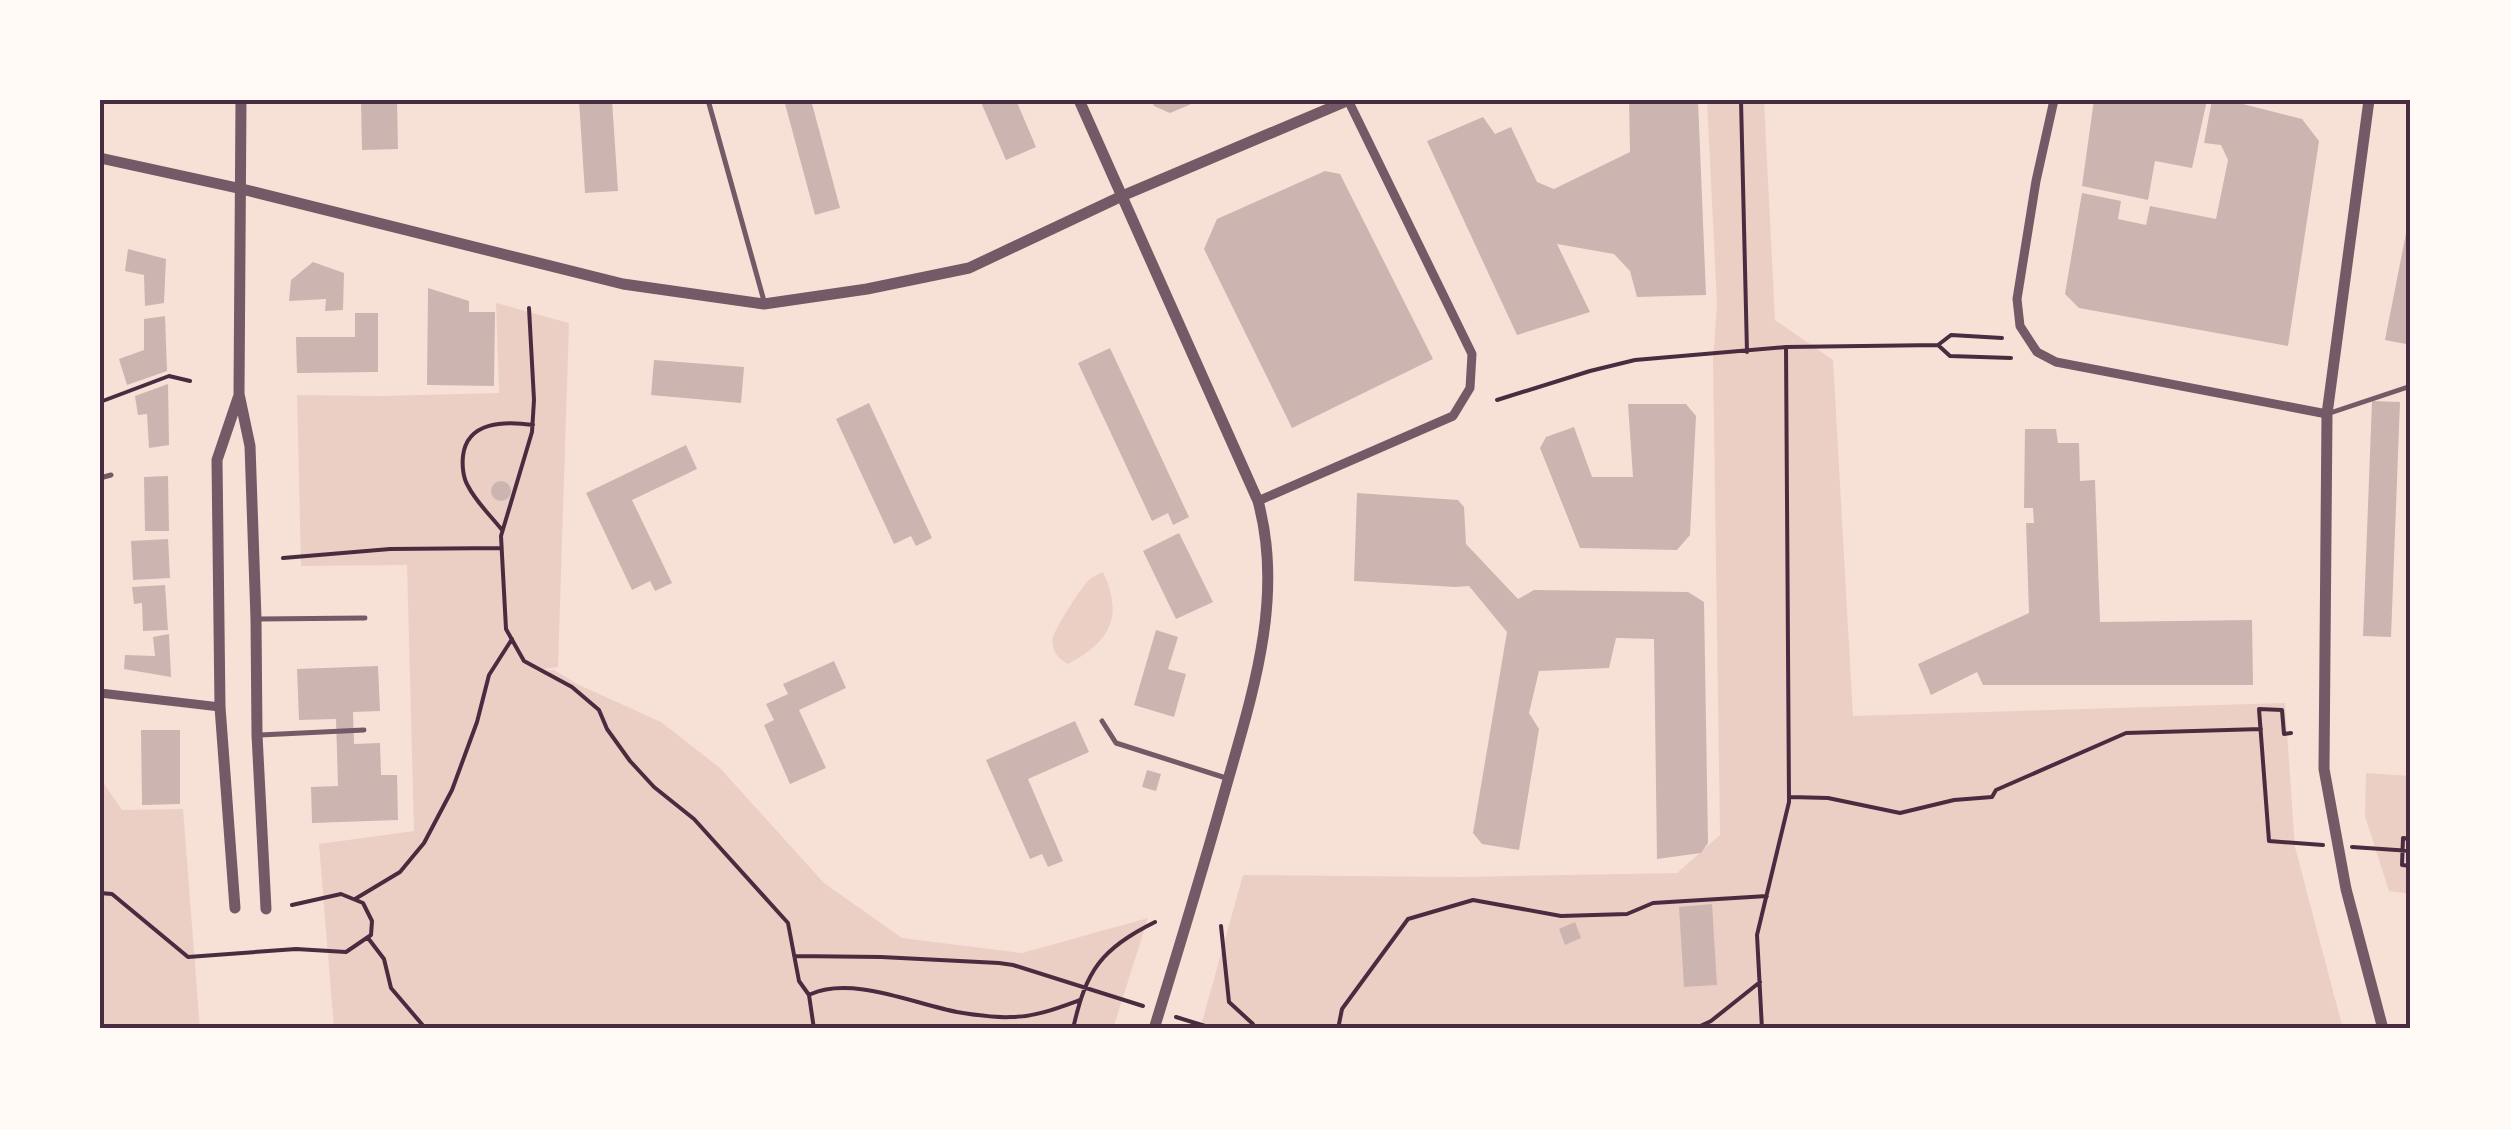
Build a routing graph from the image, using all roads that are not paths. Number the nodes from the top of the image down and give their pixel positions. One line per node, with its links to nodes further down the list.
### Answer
1 (241, 100): 8 (street)
2 (708, 100): 10 (lane)
3 (1079, 100): 9 (street)
4 (1348, 100): 9 (street); 16 (street)
5 (2054, 100): 13 (street)
6 (2369, 100): 13 (street)
7 (100, 158): 8 (street)
8 (242, 189): 10 (street); 12 (street)
9 (1122, 196): 10 (street); 16 (street)
10 (764, 304)
11 (2411, 386): 13 (lane)
12 (239, 394): 18 (street); 20 (street)
13 (2327, 414): 28 (street)
14 (110, 475): 15 (lane)
15 (100, 478)
16 (1258, 501): 24 (street)
17 (365, 618): 18 (lane)
18 (256, 619): 23 (street)
19 (100, 693): 20 (street)
20 (220, 706): 25 (street)
21 (1102, 721): 24 (lane)
22 (364, 730): 23 (lane)
23 (258, 735): 26 (street)
24 (1228, 778): 27 (street)
25 (235, 908)
26 (266, 909)
27 (1154, 1029)
28 (2383, 1029)

